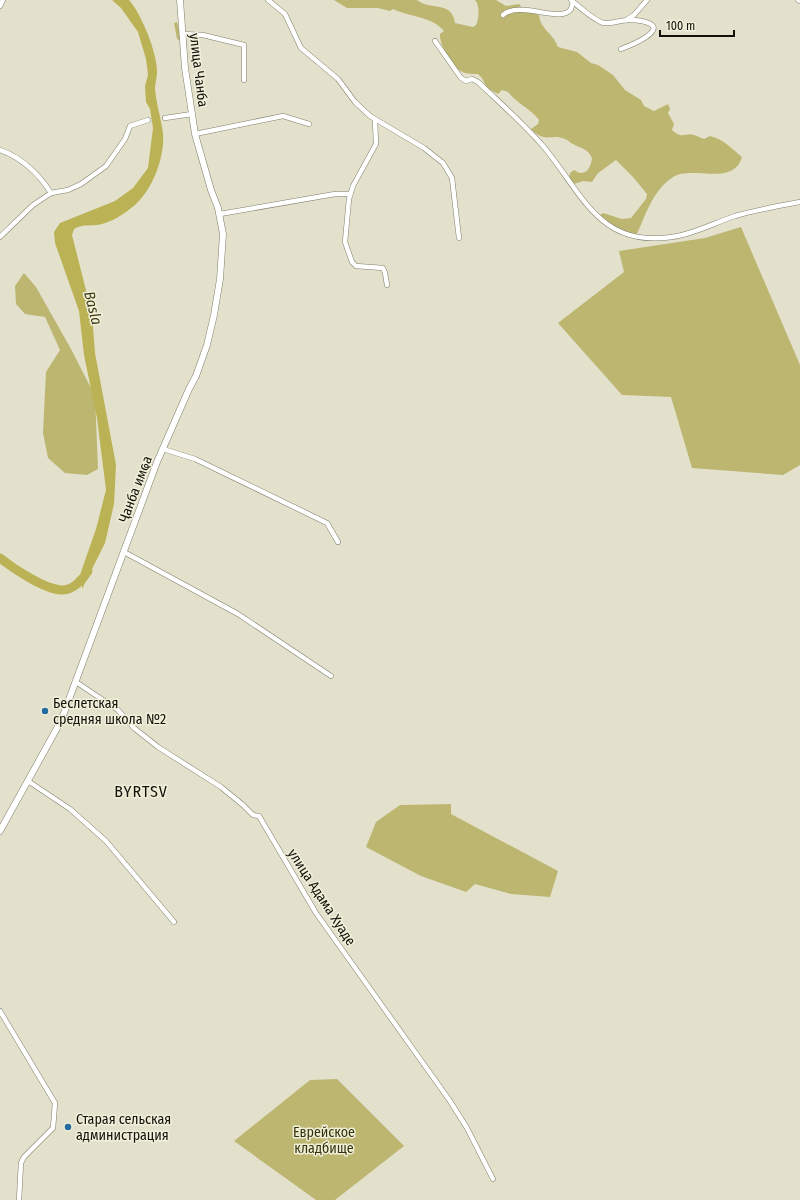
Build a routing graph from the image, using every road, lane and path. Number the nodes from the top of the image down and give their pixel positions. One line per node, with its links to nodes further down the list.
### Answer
1 (3, 0): 6 (street)
2 (180, 0): 9 (street, улица Чанба)
3 (268, 0): 16 (street)
4 (647, 0): 8 (street)
5 (572, 1): 7 (street); 8 (street)
6 (0, 6)
7 (504, 15)
8 (626, 20): 11 (street)
9 (182, 34): 12 (street); 13 (street, улица Чанба)
10 (435, 41): 23 (street)
11 (621, 49)
12 (244, 80)
13 (192, 114): 14 (street); 18 (street, улица Чанба)
14 (165, 118)
15 (148, 120): 21 (street)
16 (375, 120): 22 (street); 26 (street)
17 (309, 124): 18 (street)
18 (195, 134): 19 (street, улица Чанба)
19 (197, 142): 24 (street, Ҷанба имҩа)
20 (0, 150): 21 (street)
21 (51, 193): 25 (street)
22 (350, 194): 24 (street); 27 (street)
23 (800, 202)
24 (220, 214): 28 (street, Ҷанба имҩа)
25 (0, 237)
26 (459, 238)
27 (388, 285)
28 (163, 449): 29 (street); 30 (street, Ҷанба имҩа)
29 (338, 542)
30 (124, 552): 31 (street); 32 (street, Ҷанба имҩа)
31 (331, 676)
32 (76, 682): 33 (street, Ҷанба имҩа); 37 (street, улица Адама Хуаде)
33 (28, 781): 34 (street, Ҷанба имҩа); 35 (street)
34 (0, 831)
35 (174, 922)
36 (0, 1011): 38 (street)
37 (493, 1179)
38 (19, 1200)

